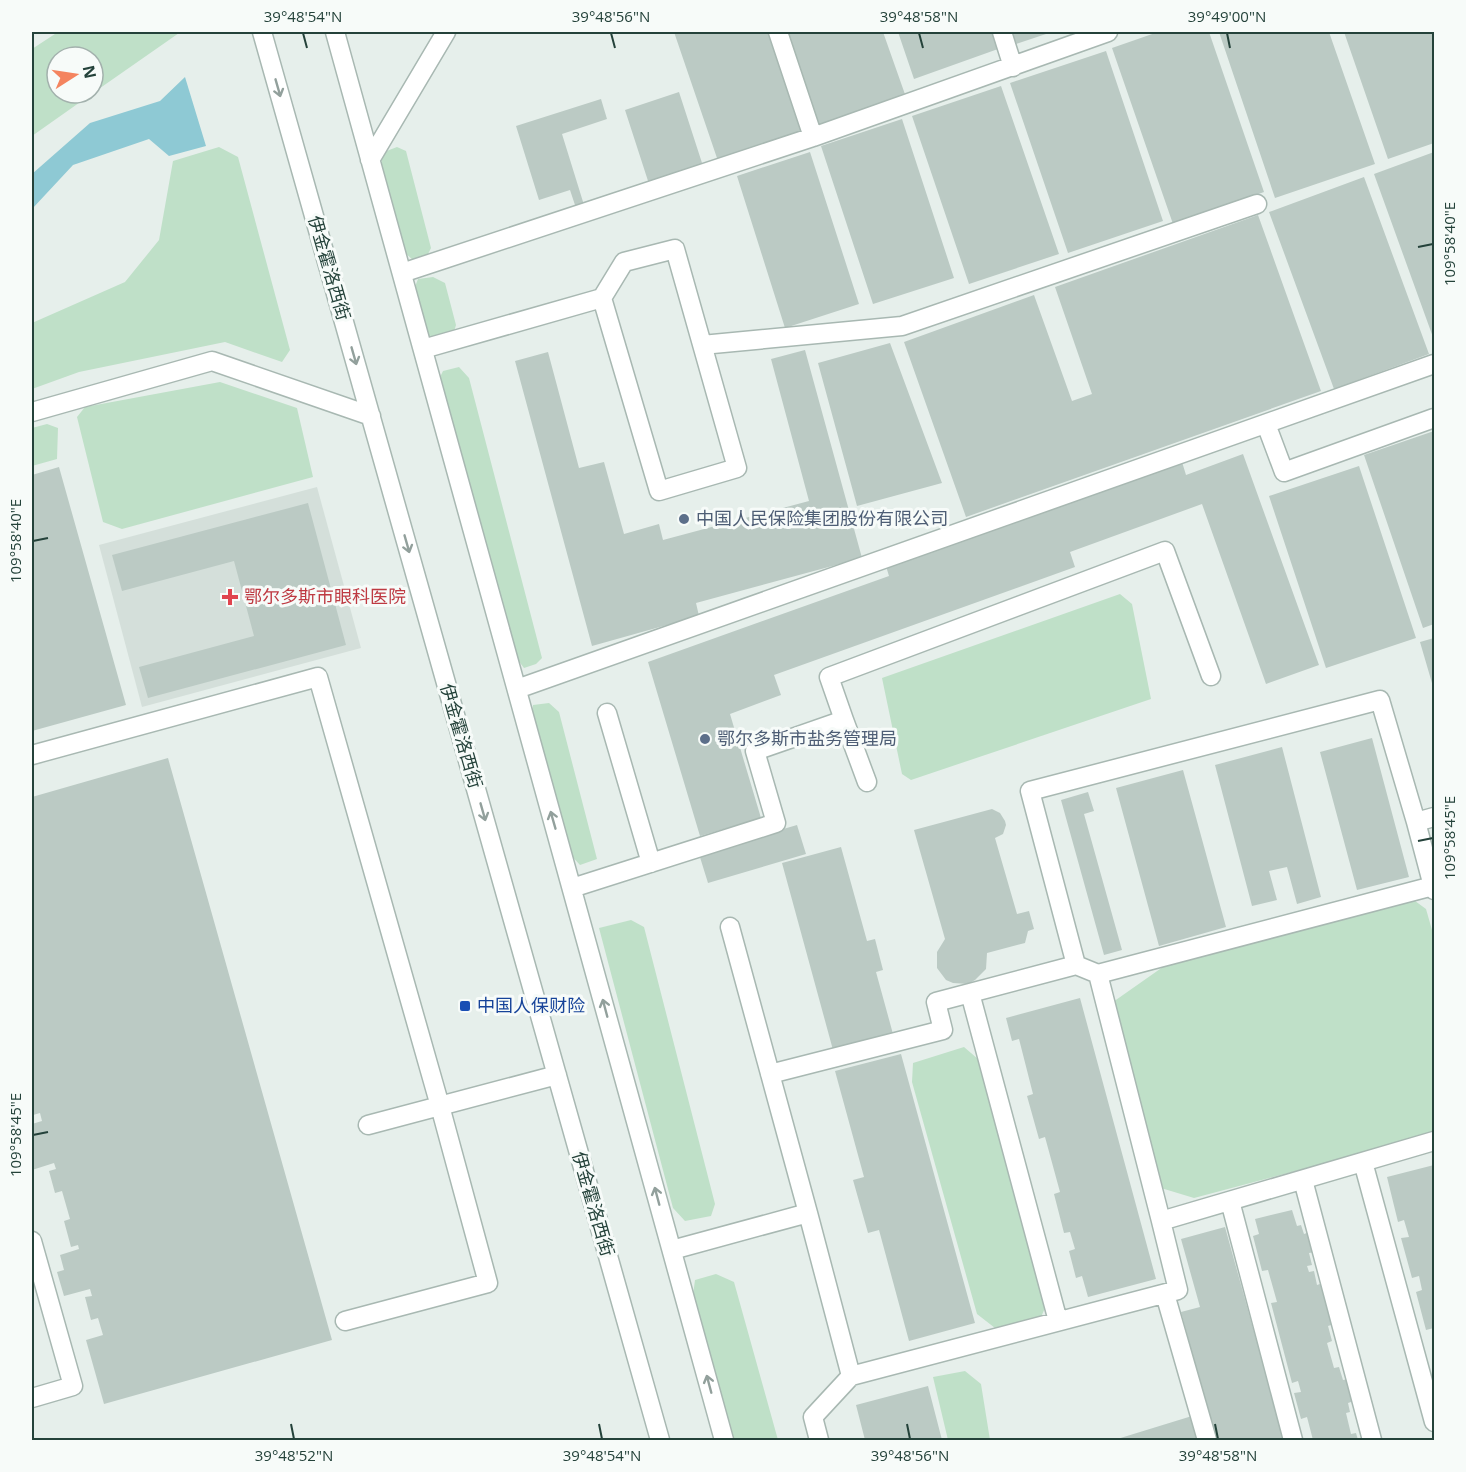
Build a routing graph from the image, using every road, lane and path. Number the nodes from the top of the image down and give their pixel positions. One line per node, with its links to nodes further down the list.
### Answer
1 (262, 32): 17 (street, 伊金霍洛西街, one-way to 17)
2 (335, 32): 9 (street)
3 (446, 32): 9 (street)
4 (778, 32): 8 (street)
5 (1002, 32): 7 (street)
6 (1108, 32): 7 (street)
7 (1013, 67): 8 (street)
8 (813, 137): 11 (street)
9 (370, 159): 11 (street)
10 (1257, 204): 13 (street)
11 (402, 273): 14 (street)
12 (602, 298): 13 (street); 13 (street); 14 (street)
13 (702, 345)
14 (423, 349): 21 (street)
15 (1434, 364): 19 (street)
16 (32, 412): 17 (street)
17 (371, 416): 36 (street, 伊金霍洛西街, one-way to 36)
18 (1434, 418): 19 (street)
19 (1266, 424): 21 (street)
20 (1211, 676): 23 (street)
21 (517, 689): 29 (street, one-way to 21)
22 (606, 713): 28 (street)
23 (844, 720): 25 (street); 28 (street)
24 (32, 755): 37 (street)
25 (867, 782)
26 (1434, 817): 27 (street)
27 (1416, 822): 30 (street); 32 (street)
28 (651, 863): 29 (street)
29 (572, 888): 46 (street, one-way to 29)
30 (1434, 888): 33 (street)
31 (730, 927): 35 (street)
32 (1076, 965): 33 (street); 34 (street)
33 (1098, 974): 44 (street)
34 (970, 993): 35 (street); 49 (street)
35 (770, 1074): 43 (street)
36 (556, 1075): 37 (street); 53 (street, 伊金霍洛西街)
37 (440, 1106): 38 (street); 48 (street)
38 (368, 1125)
39 (1434, 1141): 40 (street)
40 (1363, 1162): 41 (street); 52 (street)
41 (1303, 1180): 42 (street); 58 (street)
42 (1230, 1201): 44 (street); 57 (street)
43 (808, 1213): 46 (street); 50 (street)
44 (1161, 1221): 47 (street)
45 (32, 1241): 51 (street)
46 (672, 1250): 54 (street, one-way to 46)
47 (1165, 1294): 49 (street); 56 (street)
48 (345, 1321)
49 (1058, 1321): 50 (street)
50 (851, 1376): 55 (street)
51 (32, 1398)
52 (1434, 1422)
53 (660, 1440)
54 (724, 1440)
55 (819, 1440)
56 (1207, 1440)
57 (1293, 1440)
58 (1372, 1440)

